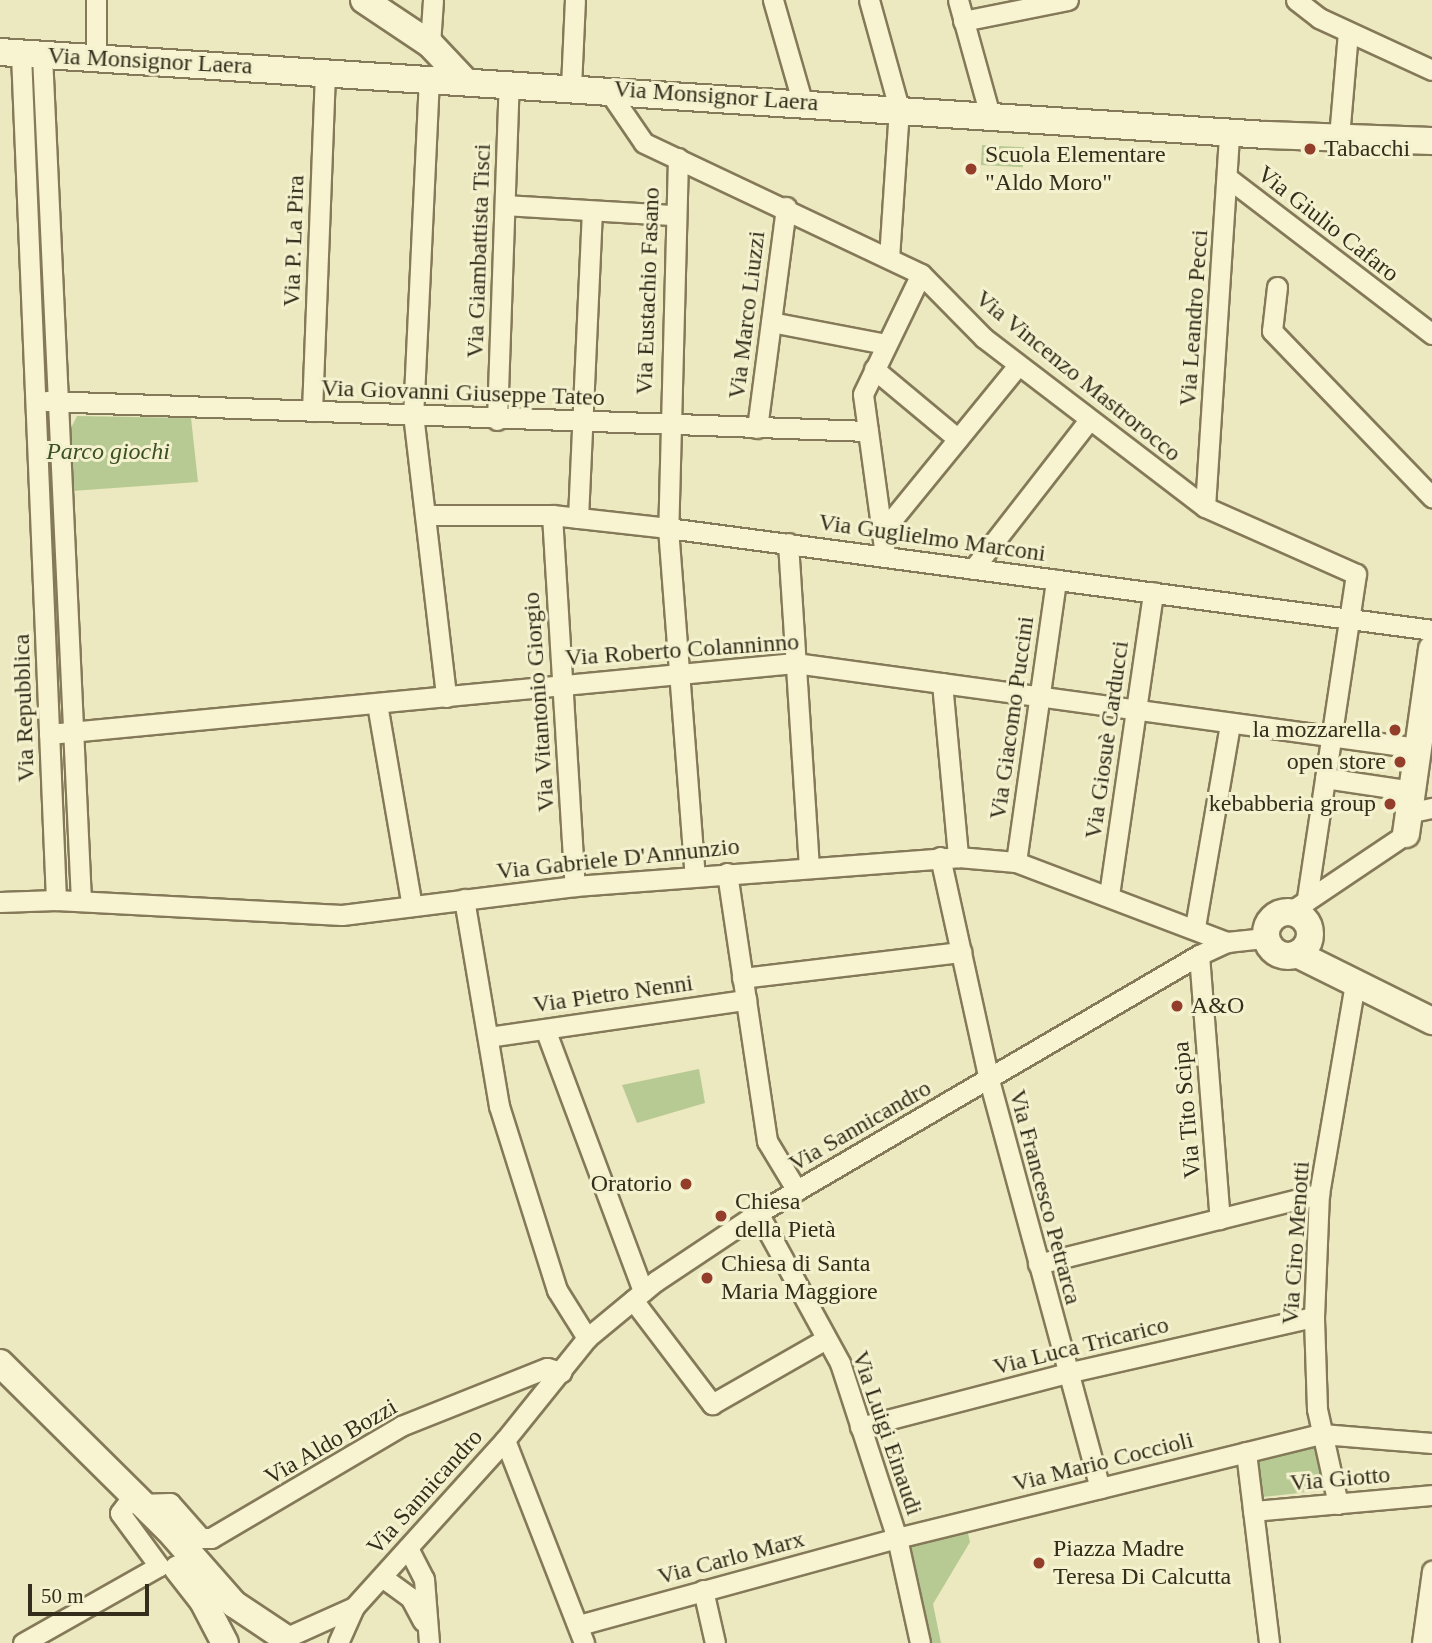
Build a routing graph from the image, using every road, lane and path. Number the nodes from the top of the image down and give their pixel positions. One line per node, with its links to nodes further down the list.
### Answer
1 (96, 0): 14 (street)
2 (364, 0): 12 (street)
3 (433, 0): 12 (street)
4 (575, 0): 20 (street)
5 (773, 0): 22 (street)
6 (869, 0): 23 (street)
7 (958, 0): 10 (street)
8 (1068, 0): 10 (street)
9 (1296, 0): 11 (street)
10 (964, 21): 24 (street)
11 (1348, 32): 15 (street); 26 (street)
12 (430, 44): 18 (street)
13 (21, 54): 14 (street, Via Monsignor Laera); 42 (street, Via Repubblica); 43 (street, Via Repubblica)
14 (96, 58): 16 (street, Via Monsignor Laera)
15 (1432, 70)
16 (326, 72): 17 (street, Via Monsignor Laera); 44 (street, Via P. La Pira)
17 (429, 78): 18 (street, Via Monsignor Laera); 45 (street)
18 (464, 80): 19 (street, Via Monsignor Laera)
19 (509, 83): 20 (street, Via Monsignor Laera); 30 (street, Via Giambattista Tisci)
20 (571, 87): 21 (street, Via Monsignor Laera)
21 (607, 89): 22 (street, Via Monsignor Laera); 28 (street, Via Vincenzo Mastrorocco)
22 (802, 101): 23 (street, Via Monsignor Laera)
23 (899, 108): 24 (street, Via Monsignor Laera); 34 (street)
24 (990, 115): 25 (street, Via Monsignor Laera)
25 (1229, 132): 26 (street, Via Monsignor Laera); 29 (street, Via Leandro Pecci)
26 (1339, 137): 27 (street, Via Monsignor Laera)
27 (1432, 141)
28 (678, 158): 31 (street, Via Vincenzo Mastrorocco); 33 (street, Via Eustachio Fasano)
29 (1228, 178): 38 (street, Via Giulio Cafaro); 54 (street, Via Leandro Pecci)
30 (505, 205): 32 (street); 46 (street, Via Giambattista Tisci)
31 (786, 207): 34 (street, Via Vincenzo Mastrorocco); 37 (street, Via Marco Liuzzi)
32 (592, 211): 33 (street); 48 (street)
33 (675, 215): 49 (street, Via Eustachio Fasano)
34 (889, 257): 35 (street, Via Vincenzo Mastrorocco)
35 (921, 274): 39 (street); 40 (street, Via Vincenzo Mastrorocco)
36 (1277, 287): 53 (street)
37 (771, 322): 39 (street); 50 (street, Via Marco Liuzzi)
38 (1432, 334)
39 (885, 344): 41 (street)
40 (1018, 365): 47 (street, Via Vincenzo Mastrorocco); 52 (street)
41 (874, 369): 51 (street); 52 (street)
42 (36, 400): 43 (street, Via Giovanni Giuseppe Tateo); 78 (street, Via Repubblica)
43 (58, 401): 44 (street, Via Giovanni Giuseppe Tateo); 77 (street, Via Repubblica)
44 (312, 411): 45 (street, Via Giovanni Giuseppe Tateo)
45 (413, 414): 46 (street, Via Giovanni Giuseppe Tateo); 55 (street)
46 (497, 420): 48 (street, Via Giovanni Giuseppe Tateo)
47 (1089, 420): 54 (street, Via Vincenzo Mastrorocco); 62 (street)
48 (583, 422): 49 (street, Via Giovanni Giuseppe Tateo); 57 (street)
49 (667, 426): 50 (street, Via Giovanni Giuseppe Tateo); 58 (street, Via Eustachio Fasano)
50 (757, 428): 51 (street, Via Giovanni Giuseppe Tateo)
51 (867, 431): 59 (street)
52 (958, 439): 59 (street)
53 (1432, 497)
54 (1205, 507): 65 (street, Via Vincenzo Mastrorocco)
55 (425, 514): 56 (street, Via Guglielmo Marconi); 72 (street)
56 (552, 515): 57 (street, Via Guglielmo Marconi); 71 (street, Via Vitantonio Giorgio)
57 (578, 519): 58 (street, Via Guglielmo Marconi)
58 (668, 528): 60 (street, Via Guglielmo Marconi); 69 (street, Via Eustachio Fasano)
59 (882, 532): 61 (street)
60 (788, 543): 61 (street, Via Guglielmo Marconi); 68 (street)
61 (886, 555): 62 (street, Via Guglielmo Marconi)
62 (973, 569): 63 (street, Via Guglielmo Marconi)
63 (1056, 580): 64 (street, Via Guglielmo Marconi); 73 (street, Via Giacomo Puccini)
64 (1153, 592): 65 (street, Via Guglielmo Marconi); 75 (street, Via Giosuè Carducci)
65 (1349, 618): 66 (street, Via Guglielmo Marconi); 79 (street)
66 (1432, 630)
67 (1432, 649): 80 (street)
68 (795, 663): 69 (street, Via Roberto Colanninno); 70 (street, Via Roberto Colanninno); 85 (street)
69 (681, 674): 71 (street, Via Roberto Colanninno); 87 (street, Via Eustachio Fasano)
70 (942, 683): 73 (street, Via Roberto Colanninno); 83 (street, Via Francesco Petrarca)
71 (562, 684): 72 (street, Via Roberto Colanninno); 88 (street, Via Vitantonio Giorgio)
72 (446, 697): 74 (street, Via Roberto Colanninno)
73 (1040, 697): 75 (street, Via Roberto Colanninno); 84 (street, Via Giacomo Puccini)
74 (377, 705): 77 (street, Via Roberto Colanninno); 94 (street)
75 (1137, 711): 76 (street, Via Roberto Colanninno); 89 (street, Via Giosuè Carducci)
76 (1230, 724): 79 (street, Via Roberto Colanninno); 96 (street)
77 (73, 733): 78 (street, Via Roberto Colanninno); 92 (street, Via Repubblica)
78 (49, 734): 90 (street, Via Repubblica)
79 (1332, 736): 80 (street, Via Roberto Colanninno); 81 (street)
80 (1418, 748): 82 (street)
81 (1325, 778): 82 (street); 95 (street)
82 (1415, 812): 95 (street)
83 (949, 857): 84 (street, Via Gabriele D'Annunzio); 85 (street, Via Gabriele D'Annunzio); 99 (street, Via Francesco Petrarca)
84 (1016, 862): 89 (street, Via Gabriele D'Annunzio)
85 (809, 867): 86 (street, Via Gabriele D'Annunzio)
86 (727, 873): 87 (street, Via Gabriele D'Annunzio); 102 (street)
87 (695, 876): 88 (street, Via Gabriele D'Annunzio)
88 (575, 886): 91 (street, Via Gabriele D'Annunzio)
89 (1109, 895): 96 (street, Via Gabriele D'Annunzio)
90 (56, 900): 92 (street, Via Gabriele D'Annunzio); 93 (street, Via Gabriele D'Annunzio)
91 (464, 900): 94 (street, Via Gabriele D'Annunzio); 107 (street)
92 (81, 901): 94 (street, Via Gabriele D'Annunzio)
93 (0, 902)
94 (412, 906)
95 (1298, 906): 97 (street); 101 (street)
96 (1195, 927): 98 (street, Via Gabriele D'Annunzio)
97 (1266, 938): 98 (street, Via Sannicandro); 101 (street)
98 (1227, 942): 100 (street, Via Sannicandro)
99 (961, 952): 102 (street); 108 (street, Via Francesco Petrarca)
100 (1199, 954): 108 (street, Via Sannicandro); 112 (street, Via Tito Scipa)
101 (1297, 954): 103 (street)
102 (742, 978): 104 (street)
103 (1355, 984): 105 (street); 110 (street, Via Ciro Menotti)
104 (746, 1000): 106 (street, Via Pietro Nenni); 109 (street)
105 (1432, 1021)
106 (545, 1029): 107 (street, Via Pietro Nenni); 114 (street)
107 (488, 1037): 116 (street)
108 (989, 1080): 109 (street, Via Sannicandro); 113 (street, Via Francesco Petrarca)
109 (797, 1191): 111 (street, Via Sannicandro)
110 (1319, 1194): 112 (street); 115 (street, Via Ciro Menotti)
111 (758, 1213): 114 (street, Via Sannicandro); 117 (street, Via Luigi Einaudi)
112 (1220, 1219): 113 (street)
113 (1038, 1264): 120 (street, Via Francesco Petrarca)
114 (638, 1295): 116 (street, Via Sannicandro); 117 (street)
115 (1314, 1317): 120 (street, Via Luca Tricarico); 122 (street, Via Ciro Menotti)
116 (587, 1338): 119 (street, Via Sannicandro)
117 (826, 1339): 121 (street, Via Luigi Einaudi)
118 (0, 1363): 128 (street)
119 (561, 1372): 123 (street, Via Sannicandro); 128 (street, Via Aldo Bozzi)
120 (1067, 1373): 121 (street, Via Luca Tricarico); 126 (street, Via Francesco Petrarca)
121 (860, 1427): 131 (street, Via Luigi Einaudi)
122 (1322, 1434): 124 (street, Via Mario Coccioli); 125 (street, Via Mario Coccioli); 129 (street, Via Ciro Menotti)
123 (505, 1440): 132 (street, Via Sannicandro); 137 (street)
124 (1432, 1443)
125 (1246, 1452): 126 (street, Via Mario Coccioli); 130 (street)
126 (1100, 1488): 131 (street, Via Mario Coccioli)
127 (1432, 1495): 129 (street, Via Giotto)
128 (136, 1500): 139 (street); 140 (street); 141 (street)
129 (1338, 1504): 130 (street, Via Giotto)
130 (1253, 1511): 145 (street)
131 (897, 1538): 135 (street, Via Carlo Marx); 144 (street, Via Luigi Einaudi)
132 (408, 1548): 134 (street, Via Sannicandro); 138 (street)
133 (1432, 1573): 146 (street)
134 (382, 1577): 136 (street, Via Sannicandro); 138 (street)
135 (703, 1590): 137 (street, Via Carlo Marx); 143 (street)
136 (354, 1607): 139 (street); 142 (street)
137 (581, 1634)
138 (428, 1636)
139 (283, 1641)
140 (23, 1643)
141 (225, 1643)
142 (338, 1643)
143 (715, 1643)
144 (920, 1643)
145 (1269, 1643)
146 (1422, 1643)

